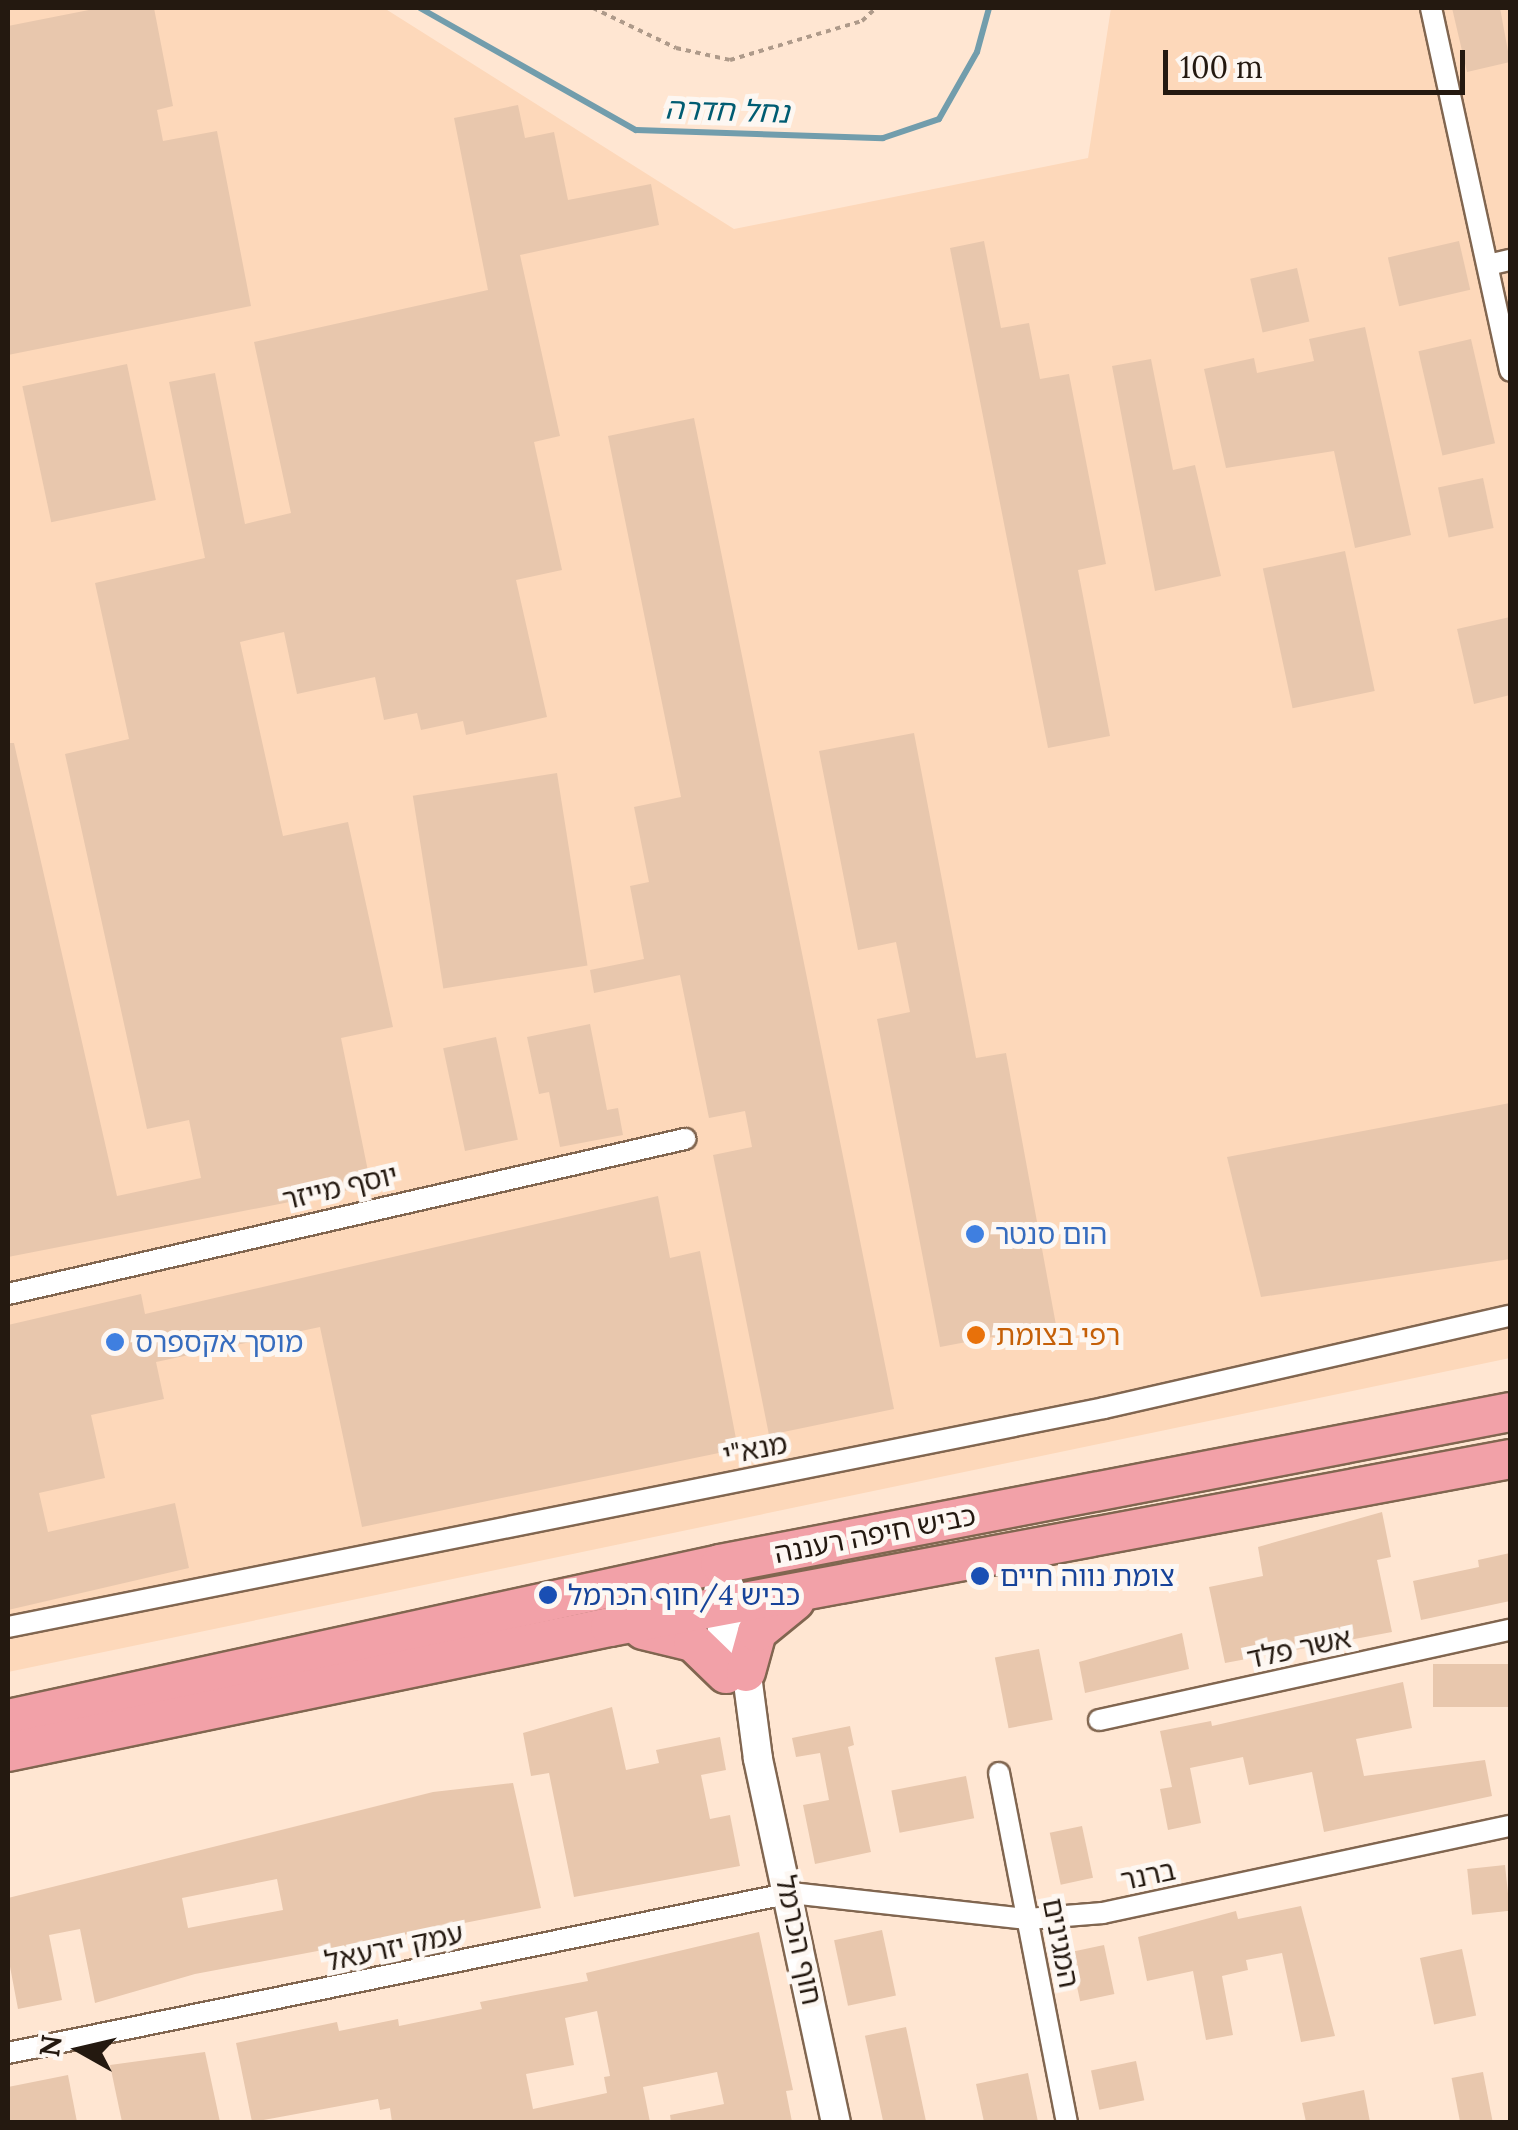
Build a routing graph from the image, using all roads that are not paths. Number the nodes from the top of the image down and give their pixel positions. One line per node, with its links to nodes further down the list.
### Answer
1 (1430, 8): 3 (street)
2 (1510, 260): 3 (street)
3 (1488, 265): 4 (street)
4 (1510, 370)
5 (685, 1138): 6 (street, יוסף מייזר)
6 (8, 1294)
7 (1510, 1316): 13 (street, מנא"י)
8 (1510, 1412): 10 (highway, כביש חיפה רעננה)
9 (1510, 1459): 11 (highway, כביש חיפה רעננה)
10 (720, 1564): 12 (street, חוף הכרמל); 17 (highway, כביש חיפה רעננה)
11 (803, 1596): 12 (highway, כביש חיפה רעננה); 16 (highway)
12 (727, 1609): 14 (highway, כביש חיפה רעננה); 16 (street, חוף הכרמל)
13 (8, 1627)
14 (610, 1627): 16 (highway); 19 (highway, כביש חיפה רעננה)
15 (1510, 1630): 18 (street, אשר פלד)
16 (736, 1673): 22 (street, חוף הכרמל)
17 (8, 1719)
18 (1099, 1720)
19 (8, 1752)
20 (999, 1773): 23 (street, המגינים)
21 (1510, 1826): 23 (street, ברנר)
22 (791, 1894): 23 (street, ברנר); 24 (street, עמק יזרעאל); 25 (street, חוף הכרמל)
23 (1028, 1919): 26 (street, המגינים)
24 (8, 2054)
25 (836, 2122)
26 (1067, 2122)

